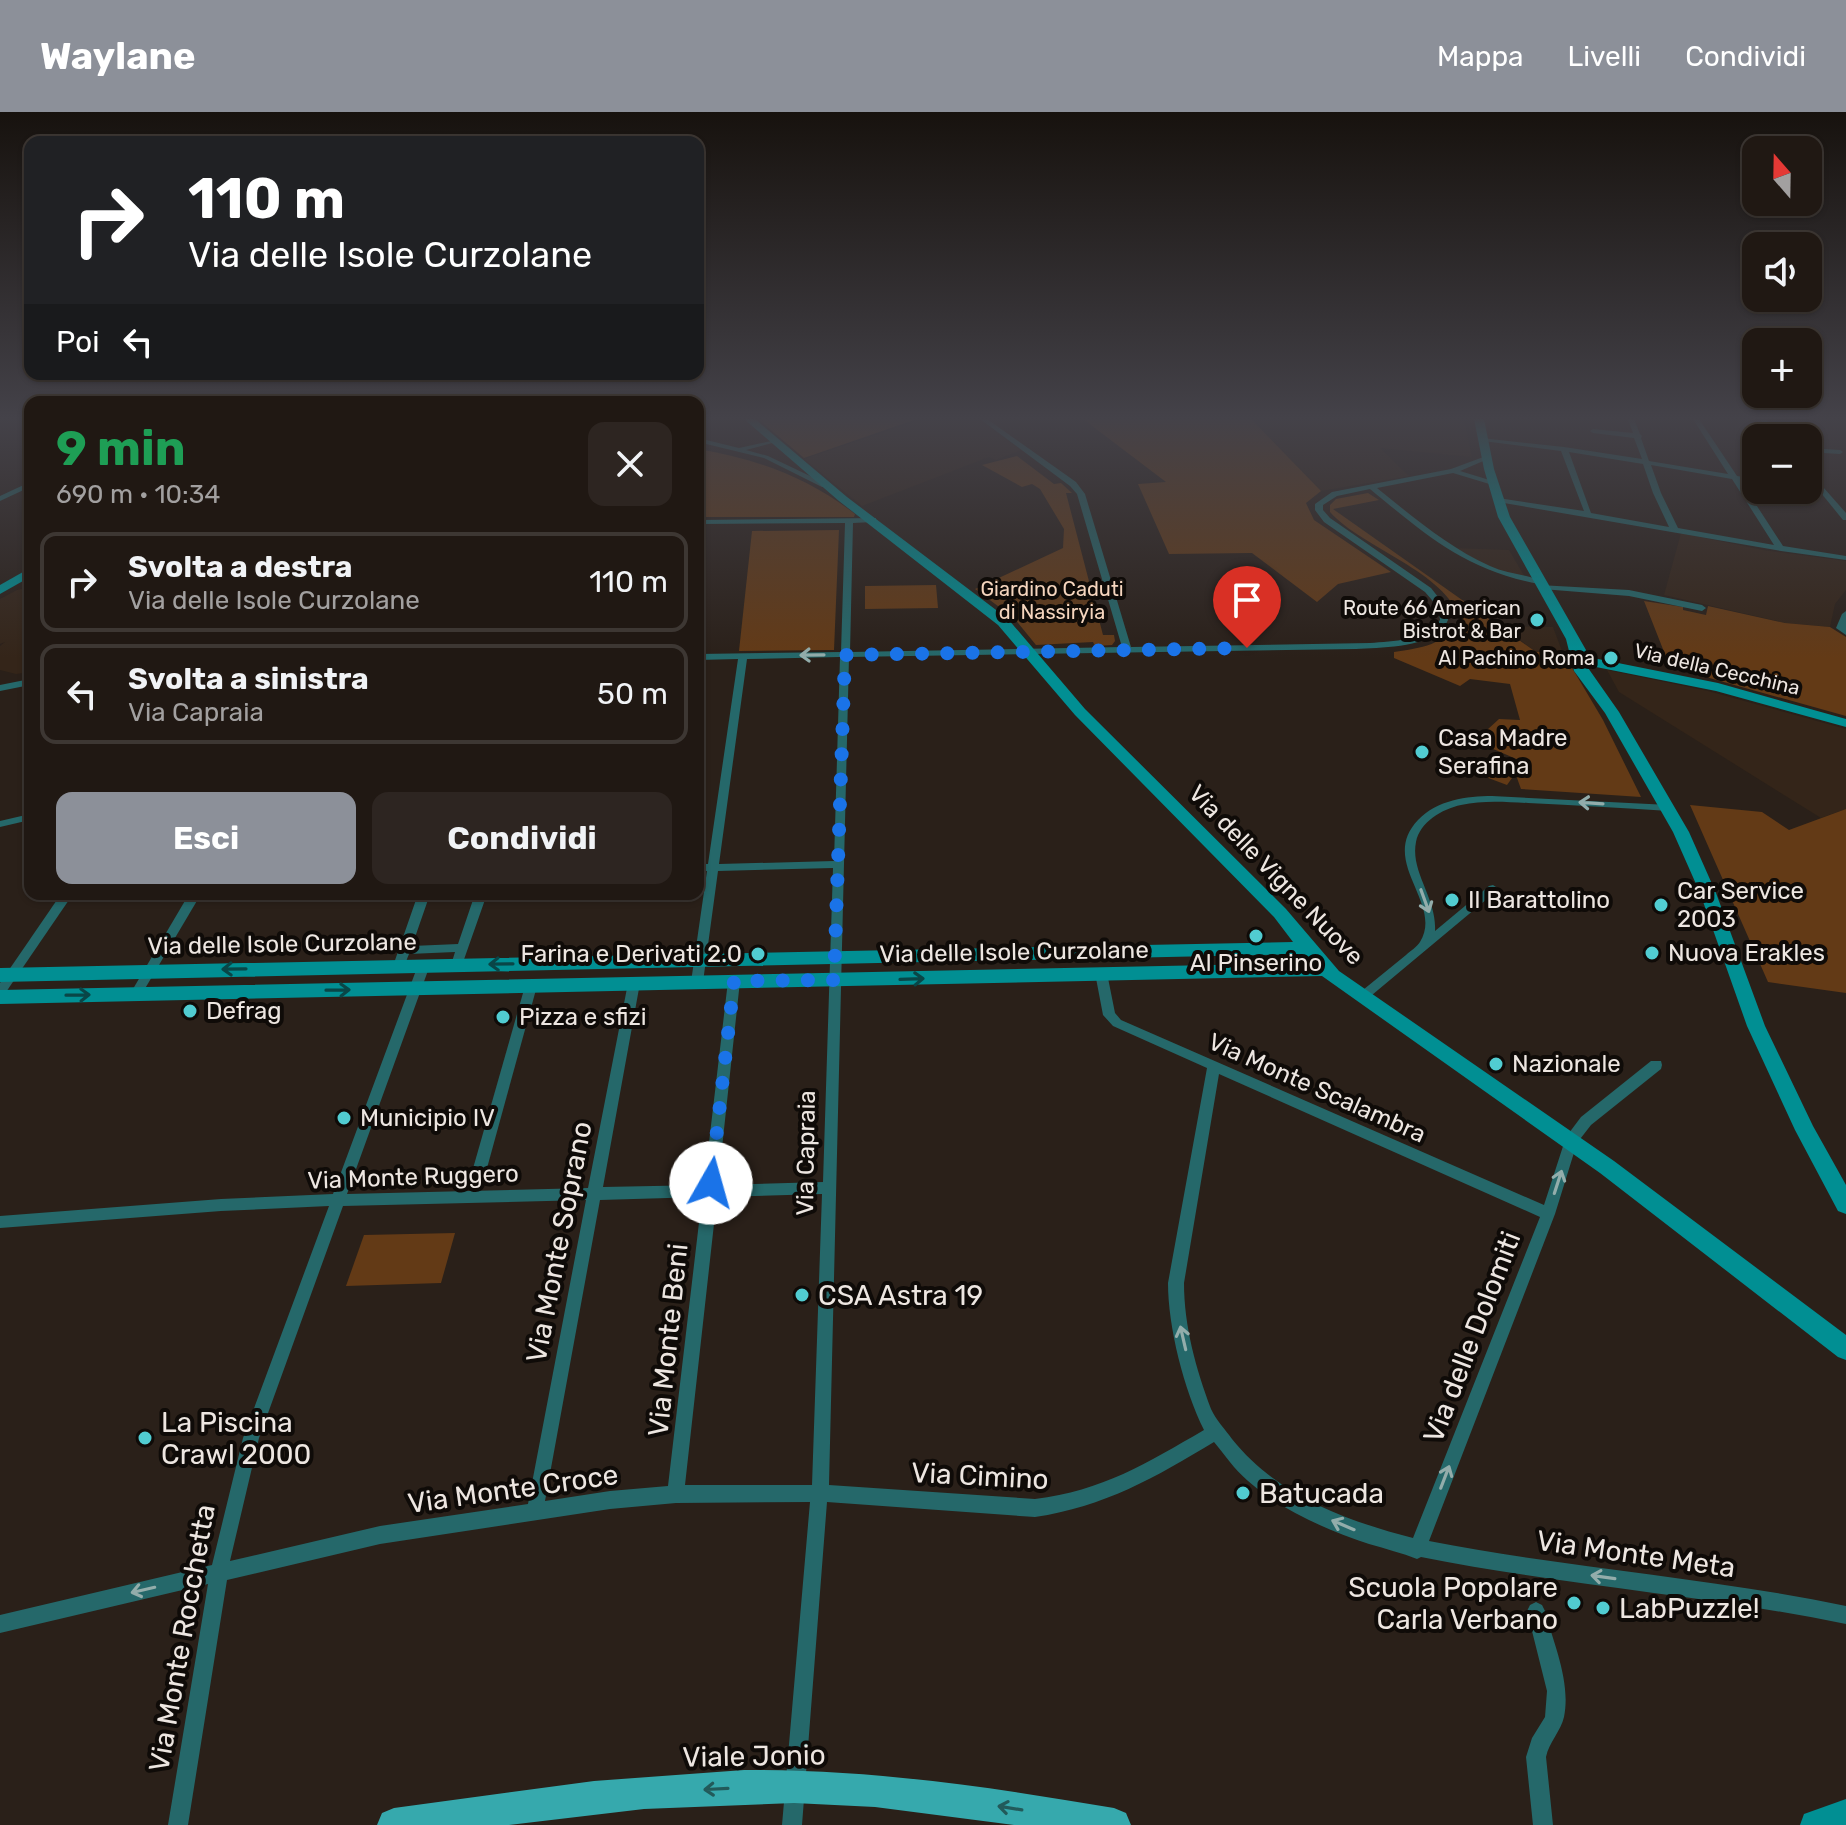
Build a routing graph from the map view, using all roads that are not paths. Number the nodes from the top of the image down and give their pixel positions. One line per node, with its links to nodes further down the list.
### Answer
1 (845, 499): 13 (street, Via delle Vigne Nuove)
2 (1082, 499): 26 (street)
3 (1324, 499): 26 (street)
4 (1386, 499): 21 (street)
5 (1583, 499): 10 (street)
6 (1660, 499): 15 (street)
7 (1748, 499): 16 (street)
8 (1831, 499): 11 (street)
9 (1498, 500): 10 (street); 21 (street)
10 (1588, 512): 15 (street)
11 (1846, 518)
12 (849, 520): 13 (street); 14 (street); 28 (street, Via Capraia)
13 (873, 520): 27 (street, Via delle Vigne Nuove)
14 (704, 522)
15 (1674, 528): 16 (street)
16 (1781, 549): 17 (street)
17 (1846, 558)
18 (24, 566): 20 (street)
19 (24, 576): 22 (street)
20 (0, 579)
21 (1540, 584): 23 (street); 31 (street)
22 (0, 590)
23 (1702, 608)
24 (1846, 614): 25 (street)
25 (1843, 630)
26 (1128, 651): 27 (street)
27 (1029, 653): 28 (street); 47 (street, Via delle Vigne Nuove)
28 (845, 655): 30 (street, one-way to 30); 38 (street, Via Capraia)
29 (704, 657): 30 (street)
30 (743, 657): 40 (street)
31 (1582, 660): 34 (street, Via della Cecchina); 35 (street)
32 (24, 683): 33 (street)
33 (0, 688)
34 (1846, 723)
35 (1669, 808): 46 (street, one-way to 46); 76 (street)
36 (24, 816): 37 (street)
37 (0, 824)
38 (839, 864): 40 (street); 49 (street, Via Capraia)
39 (704, 868): 40 (street)
40 (713, 868): 51 (street)
41 (1493, 889): 46 (street)
42 (62, 900): 57 (street)
43 (191, 900): 55 (street)
44 (422, 900): 50 (street)
45 (479, 900): 48 (street)
46 (1425, 944): 67 (street)
47 (1307, 948): 49 (street, Via delle Isole Curzolane); 54 (street, Via delle Vigne Nuove)
48 (460, 956): 50 (street); 52 (street, Via delle Isole Curzolane, one-way to 48); 53 (street, Via delle Isole Curzolane)
49 (835, 956): 51 (street, Via delle Isole Curzolane); 58 (street, Via Capraia)
50 (401, 958): 53 (street, Via delle Isole Curzolane); 55 (street, Via delle Isole Curzolane, one-way to 55)
51 (700, 959): 52 (street, Via delle Isole Curzolane); 60 (street)
52 (565, 962): 62 (street)
53 (424, 965): 64 (street, Via Monte Rocchetta)
54 (1326, 969): 56 (street, Via delle Isole Curzolane); 67 (street, Via delle Vigne Nuove)
55 (150, 971): 57 (street, Via delle Isole Curzolane); 66 (street)
56 (1101, 973): 58 (street, Via delle Isole Curzolane, one-way to 56); 68 (street, Via Monte Scalambra)
57 (6, 975): 65 (street)
58 (834, 980): 59 (street, Via delle Isole Curzolane); 72 (street, Via Capraia)
59 (734, 981): 60 (street, Via delle Isole Curzolane); 73 (street, Via Monte Beni)
60 (697, 982): 61 (street, Via delle Isole Curzolane)
61 (634, 983): 62 (street, Via delle Isole Curzolane); 74 (street, Via Monte Soprano)
62 (560, 984): 63 (street, Via delle Isole Curzolane)
63 (531, 986): 64 (street, Via delle Isole Curzolane); 71 (street)
64 (415, 988): 66 (street, Via delle Isole Curzolane, one-way to 64); 75 (street, Via Monte Rocchetta)
65 (0, 994): 66 (street, Via delle Isole Curzolane, one-way to 66)
66 (136, 994)
67 (1362, 997): 70 (street, Via delle Vigne Nuove)
68 (1214, 1065): 77 (street, Via Monte Scalambra); 80 (street, Via Monte Meta, one-way to 68)
69 (1656, 1065): 70 (street)
70 (1571, 1141): 77 (street, Via delle Dolomiti, one-way to 70); 79 (street, Via delle Vigne Nuove)
71 (477, 1179)
72 (829, 1188): 73 (street, Via Monte Ruggero); 81 (street, Via Capraia)
73 (710, 1191): 74 (street, Via Monte Ruggero); 82 (street, Via Monte Beni)
74 (596, 1193): 75 (street, Via Monte Ruggero); 83 (street, Via Monte Soprano)
75 (337, 1200): 78 (street, Via Monte Ruggero); 85 (street, Via Monte Rocchetta)
76 (1846, 1205)
77 (1548, 1214): 84 (street, Via delle Dolomiti, one-way to 77)
78 (0, 1222)
79 (1846, 1349)
80 (1216, 1432): 81 (street, Via Cimino); 84 (street, Via Monte Meta, one-way to 80)
81 (819, 1493): 82 (street, Via Monte Croce); 89 (street, Via Capraia)
82 (676, 1494): 83 (street, Via Monte Croce)
83 (535, 1510): 85 (street, Via Monte Croce)
84 (1417, 1550): 87 (street, Via Monte Meta, one-way to 84)
85 (219, 1572): 88 (street, Via Monte Croce, one-way to 88); 91 (street, Via Monte Rocchetta)
86 (1536, 1611): 95 (street)
87 (1846, 1615)
88 (0, 1624)
89 (794, 1786): 92 (main road, Viale Jonio, one-way to 92); 93 (street, Via Capraia); 94 (main road, Viale Jonio, one-way to 89)
90 (1846, 1814): 96 (street)
91 (178, 1825)
92 (394, 1825)
93 (792, 1825)
94 (1114, 1825)
95 (1543, 1825)
96 (1815, 1825)

